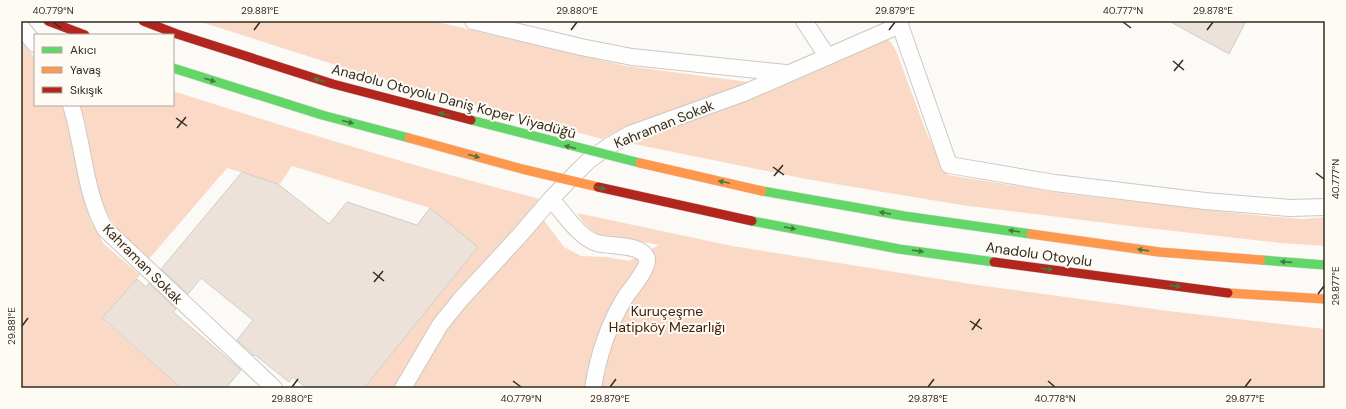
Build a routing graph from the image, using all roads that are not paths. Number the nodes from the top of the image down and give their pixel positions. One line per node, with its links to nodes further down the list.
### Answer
1 (48, 21): 7 (highway)
2 (143, 21): 13 (highway, Anadolu Otoyolu Daniş Koper Viyadüğü, one-way to 2, bridge)
3 (473, 21): 11 (street)
4 (804, 21): 9 (street)
5 (900, 23): 9 (street, Kahraman Sokak); 15 (street)
6 (21, 26): 8 (street)
7 (82, 34)
8 (34, 43)
9 (826, 56): 11 (street, Kahraman Sokak)
10 (174, 68): 17 (highway, Anadolu Otoyolu, one-way to 17, bridge)
11 (788, 74): 14 (street, Kahraman Sokak)
12 (72, 106): 18 (street, Kahraman Sokak)
13 (762, 191): 16 (highway, Anadolu Otoyolu, one-way to 13)
14 (551, 199): 19 (street, Kahraman Sokak); 20 (street)
15 (1325, 207)
16 (1325, 265)
17 (1325, 299)
18 (274, 388)
19 (403, 388)
20 (594, 388)

